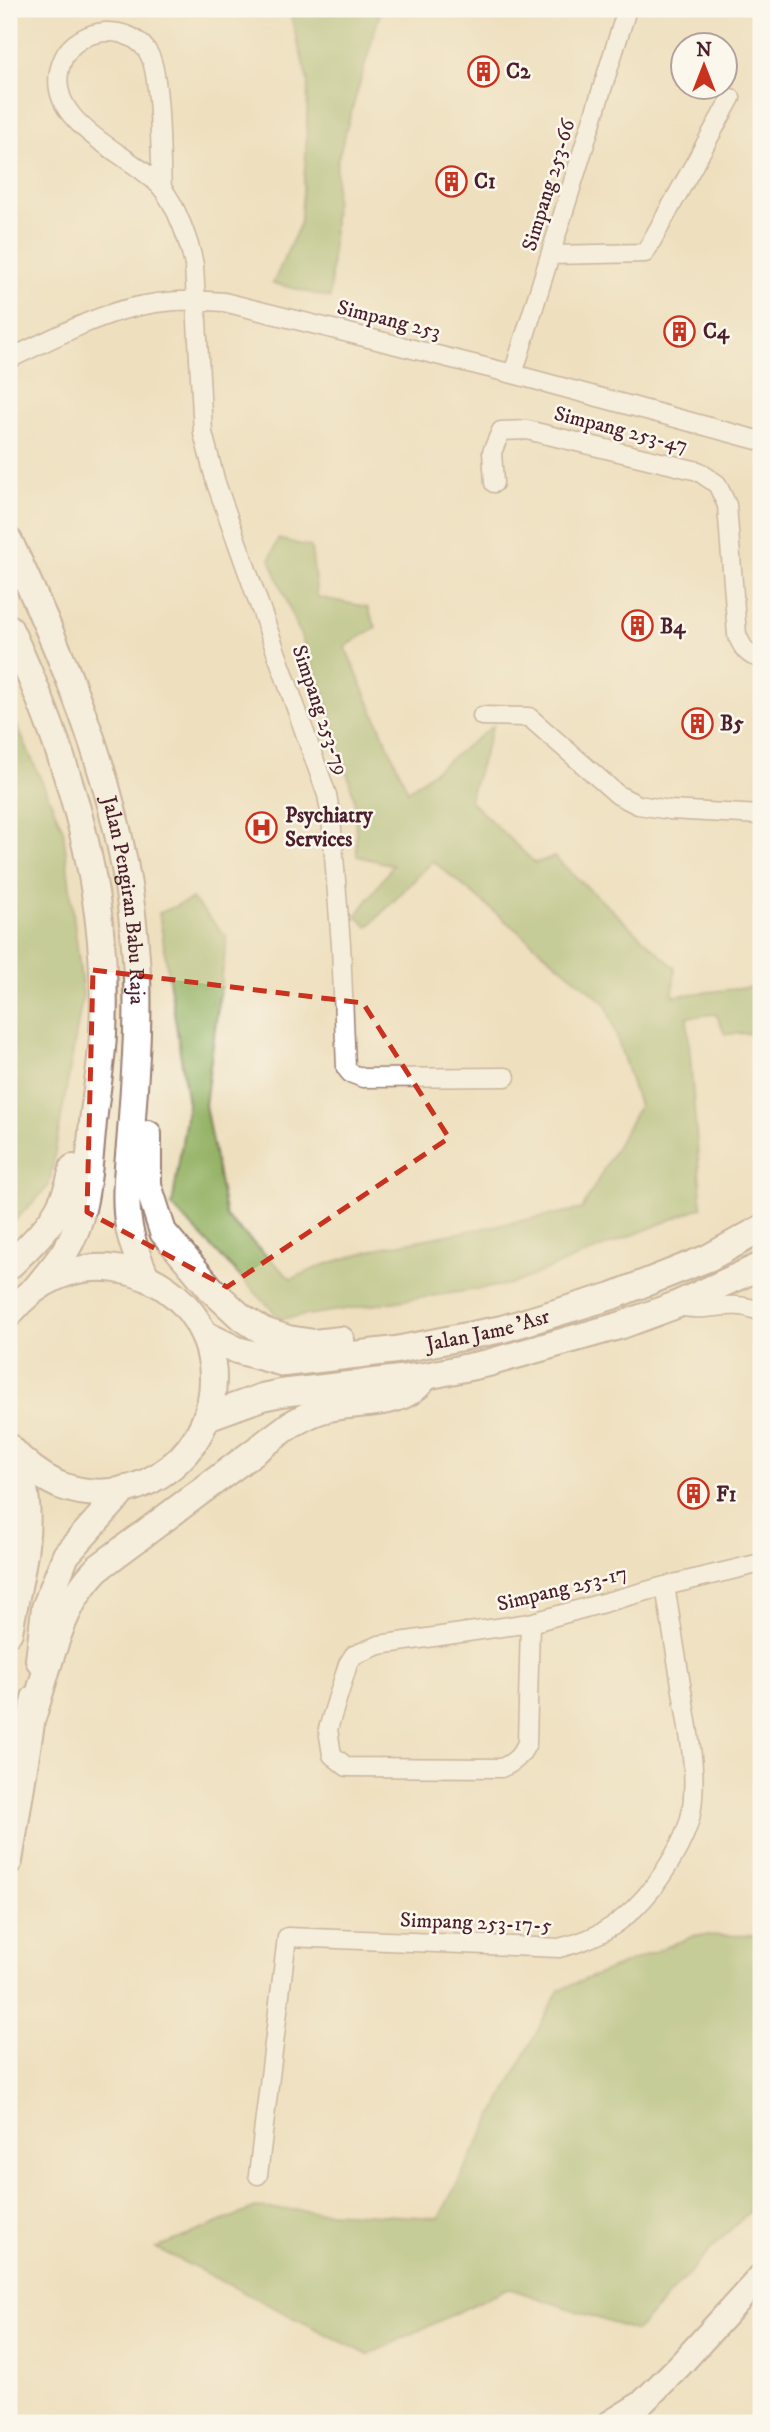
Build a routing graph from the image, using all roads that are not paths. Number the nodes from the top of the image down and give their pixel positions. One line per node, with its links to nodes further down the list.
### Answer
1 (626, 9): 4 (street, Simpang 253-66)
2 (729, 102): 4 (street)
3 (162, 188): 3 (street); 5 (street)
4 (551, 255): 7 (street, Simpang 253-66)
5 (195, 299): 6 (street, Simpang 253); 7 (street, Simpang 253); 17 (street, Simpang 253-79)
6 (9, 359)
7 (513, 374): 8 (street, Simpang 253)
8 (761, 441)
9 (494, 483): 12 (street, Simpang 253-47)
10 (9, 541): 15 (main road, Jalan Pengiran Babu Raja)
11 (9, 628): 16 (main road, Jalan Pengiran Babu Raja)
12 (761, 658)
13 (482, 716): 14 (street)
14 (761, 815)
15 (138, 1020): 23 (main road, Jalan Pengiran Babu Raja); 29 (main road)
16 (103, 1034): 21 (main road); 24 (main road, Jalan Pengiran Babu Raja)
17 (506, 1077)
18 (761, 1214): 20 (street)
19 (761, 1229): 20 (main road, Jalan Jame 'Asr)
20 (736, 1242): 29 (main road, Jalan Jame 'Asr)
21 (9, 1266)
22 (761, 1266): 25 (main road, Jalan Jame 'Asr)
23 (146, 1277): 24 (main road); 28 (main road)
24 (38, 1286): 27 (main road)
25 (676, 1305): 26 (street); 30 (main road, Jalan Jame 'Asr)
26 (761, 1312)
27 (9, 1314)
28 (204, 1334): 29 (main road, Jalan Jame 'Asr); 31 (main road)
29 (452, 1339)
30 (426, 1376): 31 (main road, Jalan Jame 'Asr); 38 (main road)
31 (207, 1418): 33 (main road)
32 (9, 1447): 33 (main road); 37 (main road)
33 (125, 1489): 38 (main road)
34 (761, 1563): 35 (street, Simpang 253-17)
35 (665, 1586): 36 (street, Simpang 253-17); 40 (street, Simpang 253-17-5)
36 (530, 1623): 36 (street, Simpang 253-17)
37 (9, 1632)
38 (33, 1715): 39 (main road)
39 (9, 1861)
40 (257, 2175)
41 (761, 2276): 42 (main road)
42 (610, 2423)

